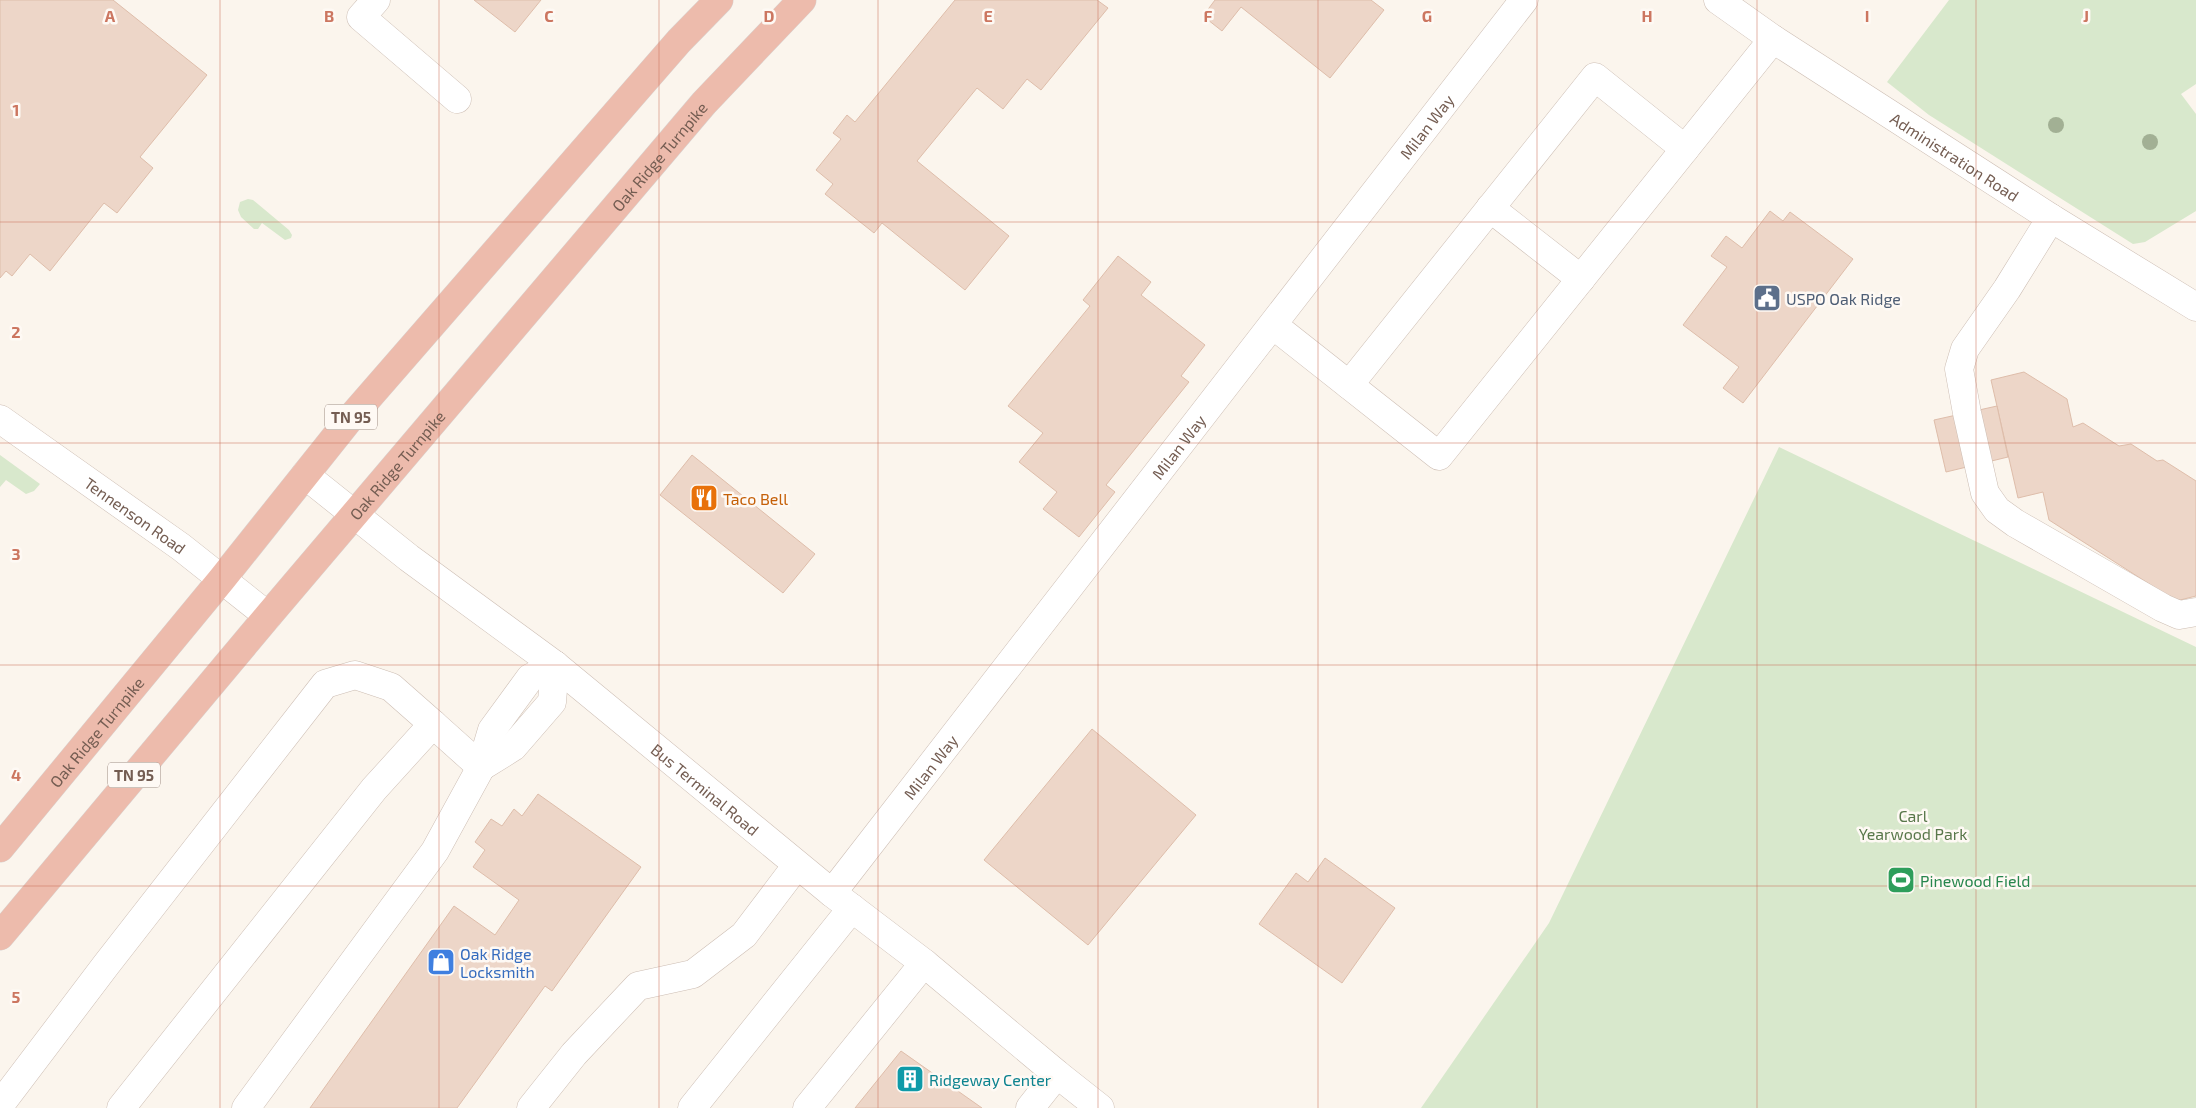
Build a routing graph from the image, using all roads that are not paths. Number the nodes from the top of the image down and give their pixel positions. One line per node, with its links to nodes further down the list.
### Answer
1 (376, 0): 7 (street)
2 (718, 0): 16 (highway, Oak Ridge Turnpike / TN 95)
3 (802, 0): 17 (highway, Oak Ridge Turnpike / TN 95)
4 (1524, 0): 13 (street, Milan Way)
5 (1718, 0): 6 (street, Administration Road)
6 (1773, 39): 8 (street); 10 (street, Administration Road)
7 (457, 99)
8 (1685, 149): 9 (street); 11 (street)
9 (1490, 208): 11 (street); 14 (street)
10 (2051, 218): 12 (street, Administration Road); 19 (street)
11 (1581, 279): 14 (street)
12 (2196, 307)
13 (1273, 325): 14 (street); 26 (street, Milan Way)
14 (1349, 385)
15 (0, 420): 18 (street, Tennenson Road)
16 (305, 475): 17 (street, Bus Terminal Road); 18 (highway, Oak Ridge Turnpike / TN 95)
17 (354, 515): 20 (highway, Oak Ridge Turnpike / TN 95); 21 (street, Bus Terminal Road)
18 (222, 579): 20 (street, Tennenson Road); 24 (highway, Oak Ridge Turnpike / TN 95)
19 (2196, 612)
20 (268, 616): 27 (highway, Oak Ridge Turnpike / TN 95)
21 (555, 664): 23 (street); 25 (street, Bus Terminal Road)
22 (433, 724): 23 (street); 30 (street); 31 (street)
23 (481, 767): 32 (street)
24 (0, 848)
25 (797, 865): 26 (street, Bus Terminal Road); 33 (street)
26 (842, 901): 28 (street, Bus Terminal Road); 34 (street, Milan Way)
27 (0, 936)
28 (924, 963): 29 (street, Bus Terminal Road); 35 (street)
29 (1057, 1074): 36 (street); 37 (street, Bus Terminal Road)
30 (0, 1105)
31 (121, 1108)
32 (246, 1108)
33 (531, 1108)
34 (692, 1108)
35 (807, 1108)
36 (1030, 1108)
37 (1100, 1108)

